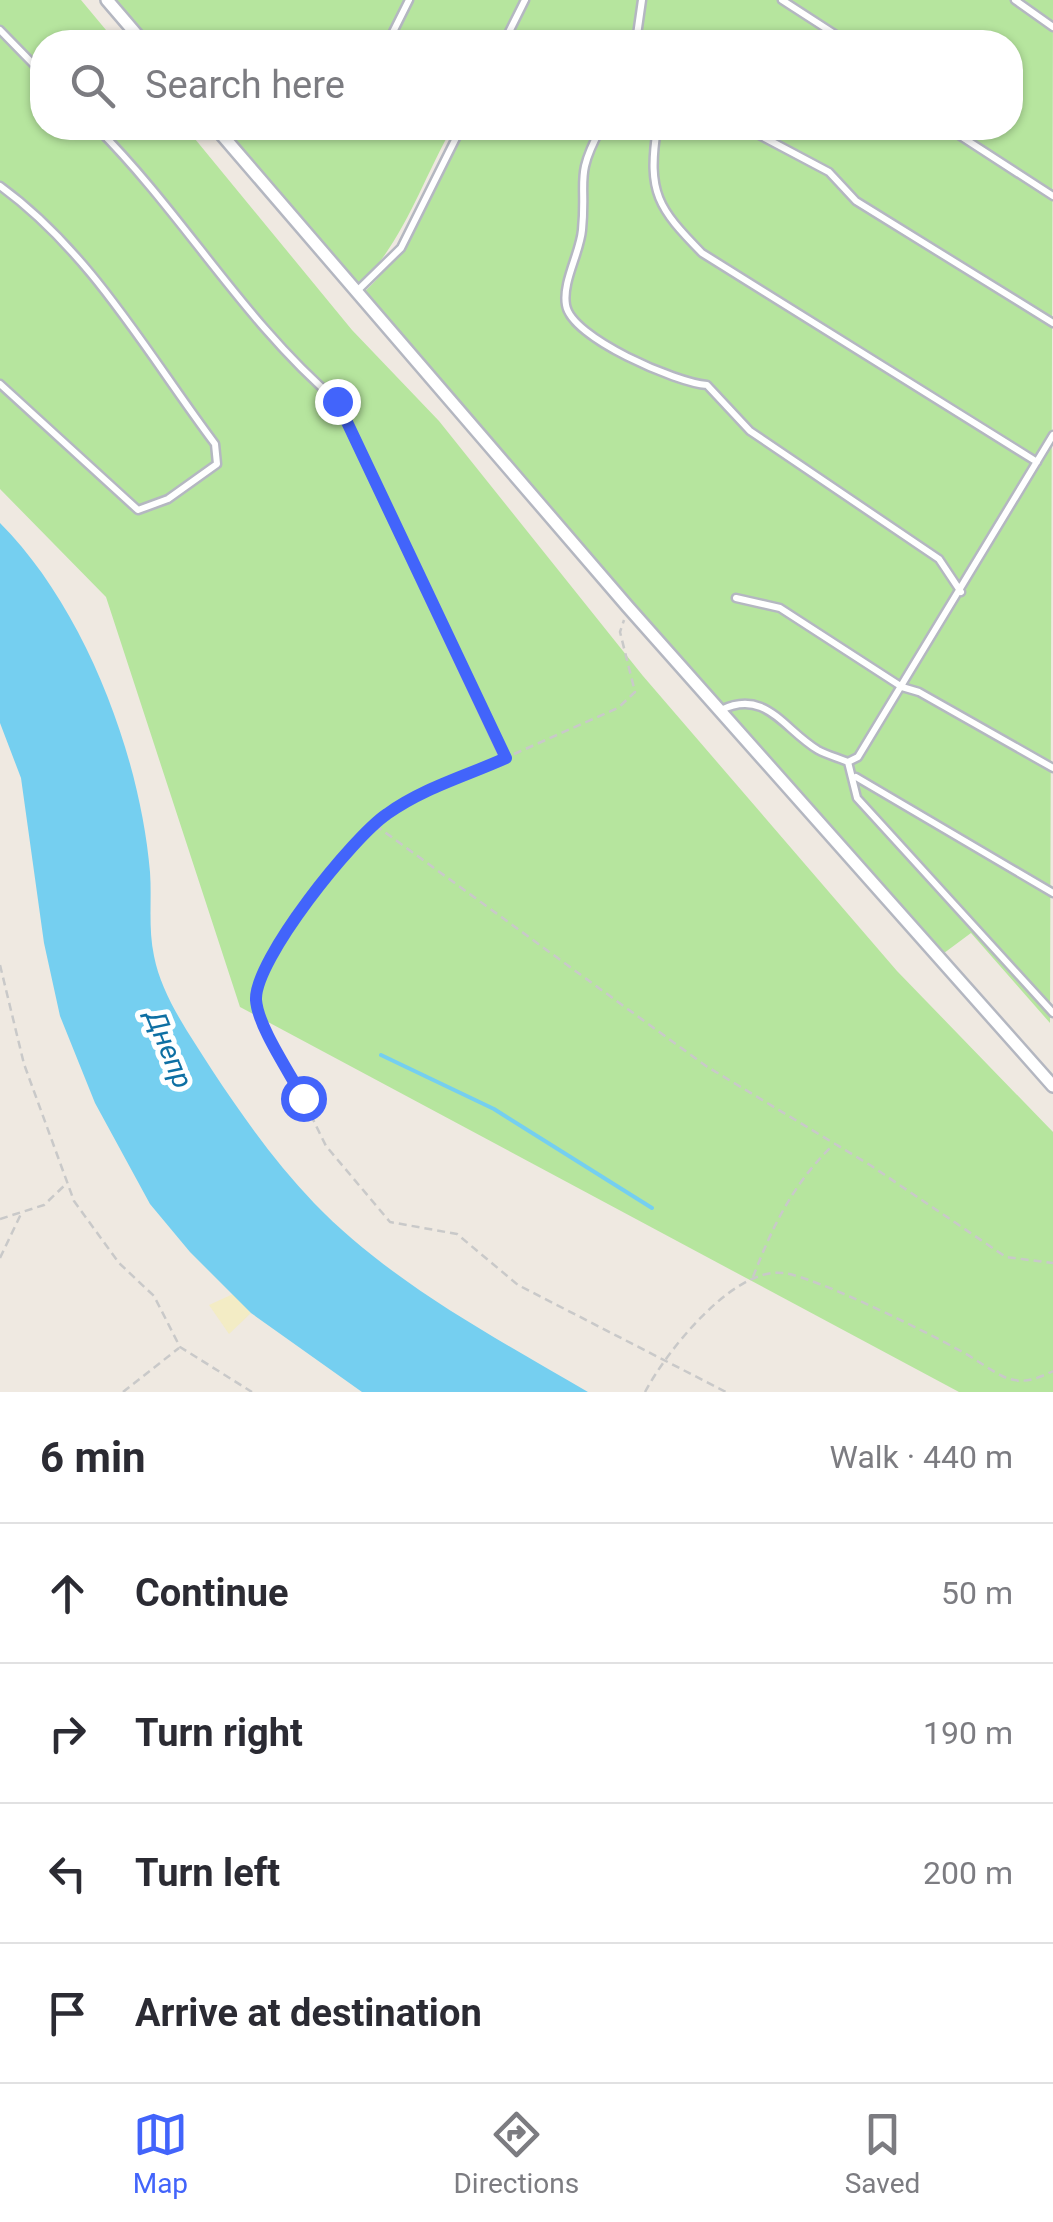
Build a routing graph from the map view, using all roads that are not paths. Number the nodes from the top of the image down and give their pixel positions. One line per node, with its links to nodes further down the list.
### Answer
1 (107, 0): 9 (street)
2 (409, 0): 10 (lane)
3 (525, 0): 11 (lane)
4 (642, 0): 12 (lane)
5 (782, 0): 13 (lane)
6 (1015, 0): 7 (lane)
7 (1053, 27)
8 (0, 30): 14 (lane)
9 (133, 30)
10 (394, 30)
11 (510, 30)
12 (638, 30)
13 (828, 30)
14 (30, 60)
15 (109, 140): 33 (lane)
16 (226, 140): 24 (street)
17 (456, 140): 24 (lane)
18 (595, 140): 29 (lane)
19 (655, 140): 28 (lane)
20 (769, 140): 25 (lane)
21 (967, 140): 23 (lane)
22 (0, 186): 26 (lane)
23 (1053, 196)
24 (357, 291): 32 (street)
25 (1053, 323)
26 (0, 384)
27 (1053, 436): 28 (lane)
28 (1037, 462): 29 (lane)
29 (961, 592): 31 (lane)
30 (736, 598): 31 (lane)
31 (902, 688): 34 (lane); 35 (lane)
32 (720, 711): 34 (lane); 39 (street)
33 (506, 758)
34 (848, 762): 36 (lane)
35 (1053, 768)
36 (855, 776): 37 (lane); 38 (lane)
37 (1053, 892)
38 (1053, 1012)
39 (1053, 1086)

